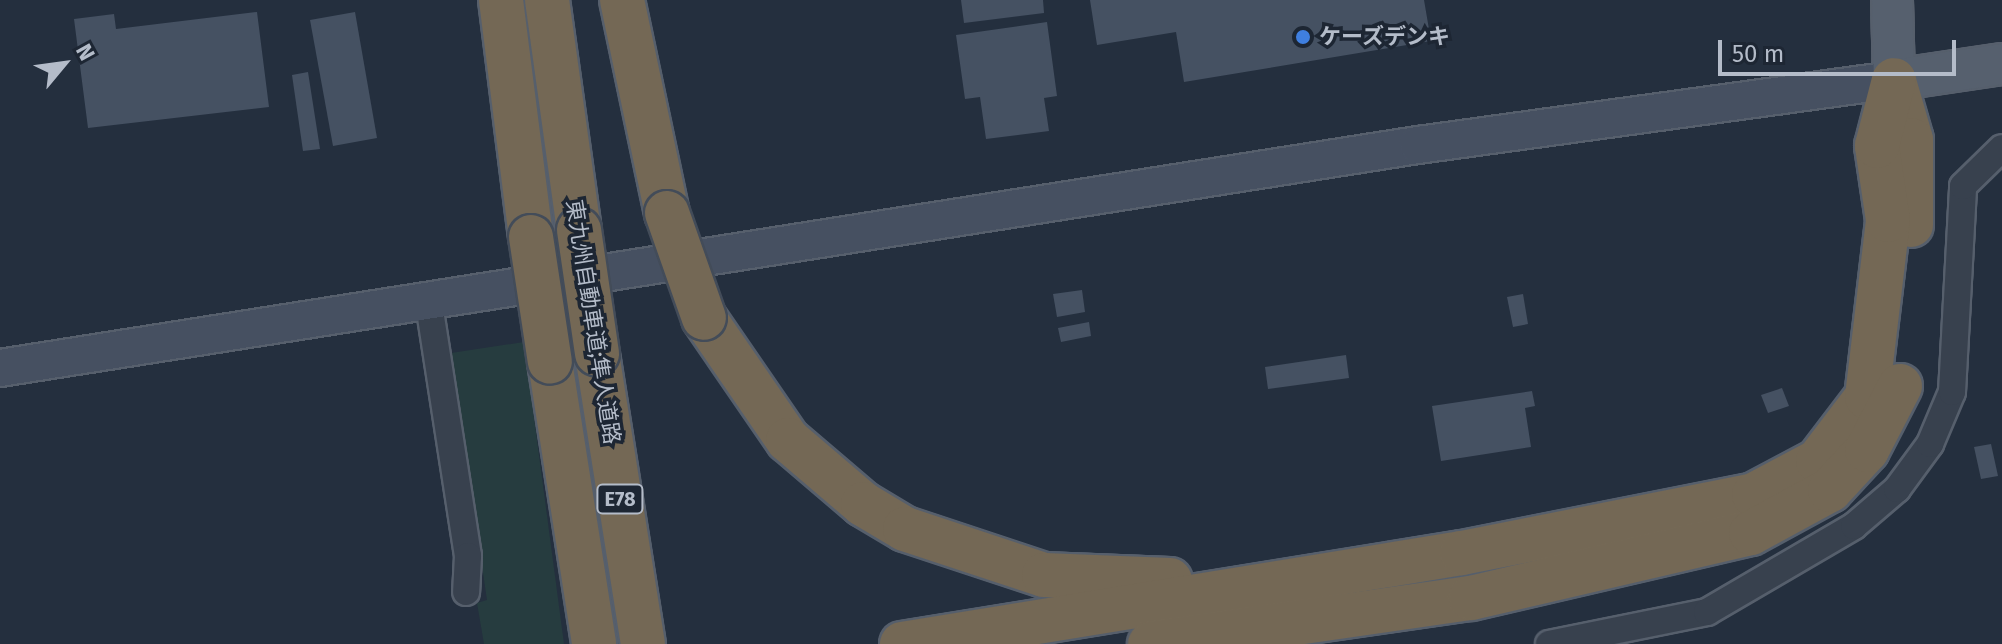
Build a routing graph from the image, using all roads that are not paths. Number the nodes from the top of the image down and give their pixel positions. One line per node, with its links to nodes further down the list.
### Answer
1 (501, 0): 12 (highway, E78, bridge)
2 (547, 0): 13 (highway, 東九州自動車道;隼人道路 / E78, bridge)
3 (622, 0): 11 (highway, bridge)
4 (1892, 0): 6 (main road)
5 (2002, 64): 6 (main road)
6 (1894, 80): 8 (street); 11 (highway)
7 (2002, 148): 17 (street)
8 (429, 304): 9 (street); 10 (street)
9 (0, 368)
10 (466, 592)
11 (1295, 602): 14 (highway); 15 (highway); 16 (highway)
12 (592, 644)
13 (643, 644)
14 (902, 644)
15 (1150, 644)
16 (1244, 644)
17 (1549, 644)

